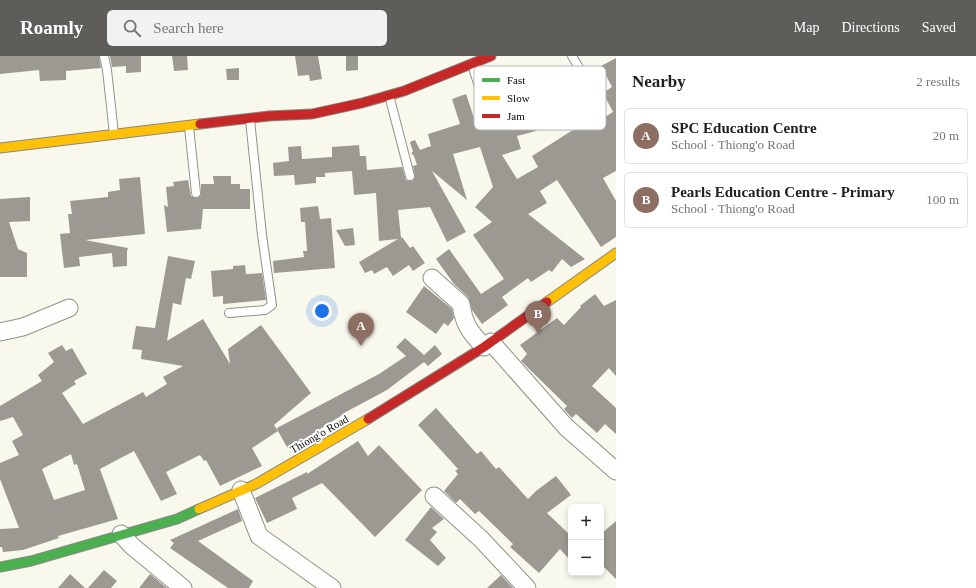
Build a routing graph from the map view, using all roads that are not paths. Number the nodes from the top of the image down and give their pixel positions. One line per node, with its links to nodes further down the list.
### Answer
1 (104, 56): 10 (lane)
2 (491, 56): 4 (street)
3 (572, 56): 5 (lane)
4 (472, 64): 6 (lane); 7 (street)
5 (578, 66)
6 (474, 71)
7 (389, 95): 8 (street); 12 (lane)
8 (250, 119): 9 (street); 17 (lane)
9 (188, 126): 10 (street); 13 (lane)
10 (114, 135): 11 (street)
11 (0, 148)
12 (410, 176)
13 (196, 193)
14 (616, 253): 19 (street, Thiong'o Road)
15 (432, 278): 19 (street)
16 (69, 308): 18 (street)
17 (229, 313)
18 (0, 332)
19 (488, 345): 20 (street); 21 (street, Thiong'o Road)
20 (616, 470)
21 (241, 490): 23 (street, Thiong'o Road); 26 (street)
22 (434, 496): 27 (street)
23 (121, 534): 24 (street, Thiong'o Road); 25 (street)
24 (0, 567)
25 (183, 588)
26 (332, 588)
27 (527, 588)

